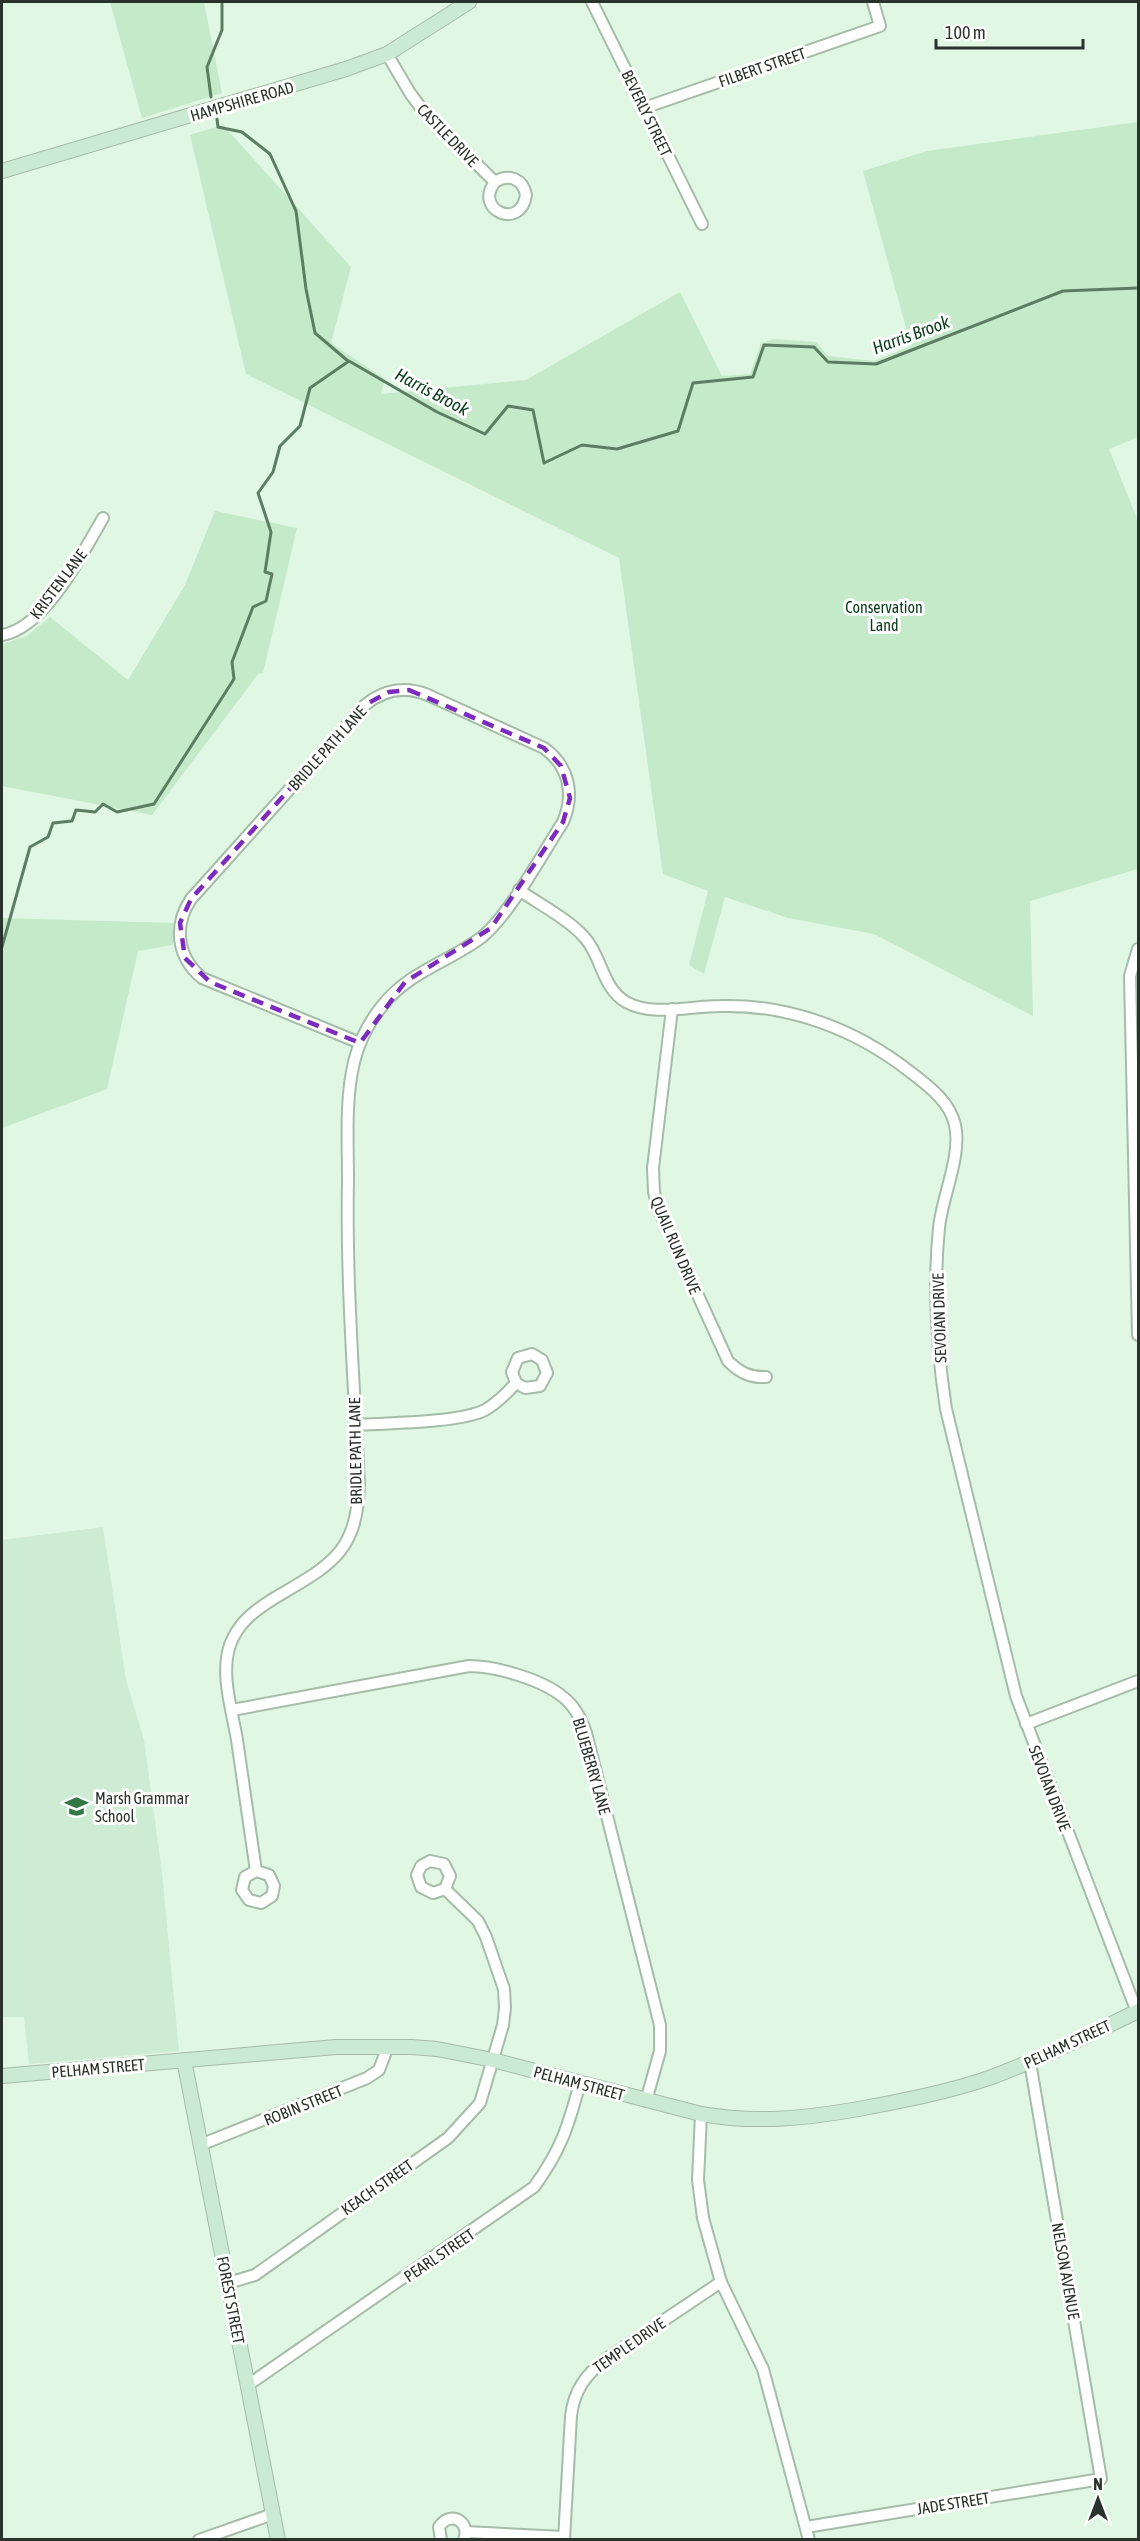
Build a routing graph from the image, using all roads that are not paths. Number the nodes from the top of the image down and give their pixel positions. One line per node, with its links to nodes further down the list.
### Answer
1 (469, 2): 4 (street, HAMPSHIRE ROAD)
2 (591, 2): 5 (street, BEVERLY STREET)
3 (873, 2): 5 (street, FILBERT STREET)
4 (387, 54): 6 (street, HAMPSHIRE ROAD); 7 (street, CASTLE DRIVE)
5 (644, 108): 8 (street, BEVERLY STREET)
6 (2, 171)
7 (495, 182)
8 (702, 224)
9 (103, 518): 10 (street, KRISTEN LANE)
10 (2, 636)
11 (519, 890): 13 (street, SEVOIAN DRIVE); 14 (street, BRIDLE PATH LANE); 14 (street, BRIDLE PATH LANE)
12 (1138, 949): 15 (street)
13 (672, 1009): 17 (street, QUAIL RUN DRIVE); 22 (street, SEVOIAN DRIVE)
14 (360, 1043): 19 (street, BRIDLE PATH LANE)
15 (1137, 1222): 16 (street)
16 (1138, 1335)
17 (766, 1377)
18 (516, 1383): 19 (street)
19 (356, 1425): 21 (street, BRIDLE PATH LANE)
20 (1138, 1681): 22 (street)
21 (232, 1710): 23 (street, BRIDLE PATH LANE); 32 (street, BLUEBERRY LANE)
22 (1026, 1724): 25 (street, SEVOIAN DRIVE)
23 (256, 1871)
24 (445, 1888): 28 (street, KEACH STREET)
25 (1138, 2011): 29 (street, PELHAM STREET)
26 (388, 2046): 27 (street, PELHAM STREET); 28 (street, PELHAM STREET); 34 (street, ROBIN STREET)
27 (184, 2060): 30 (street, PELHAM STREET); 34 (street, FOREST STREET)
28 (493, 2060): 31 (street, PELHAM STREET); 36 (street, KEACH STREET)
29 (1030, 2062): 33 (street, PELHAM STREET); 38 (street, NELSON AVENUE)
30 (2, 2076)
31 (580, 2083): 32 (street, PELHAM STREET); 37 (street, PEARL STREET)
32 (646, 2101): 33 (street, PELHAM STREET)
33 (701, 2114): 35 (street)
34 (200, 2145): 36 (street, FOREST STREET)
35 (722, 2282): 40 (street); 42 (street, TEMPLE DRIVE)
36 (228, 2283): 37 (street, FOREST STREET)
37 (248, 2385): 39 (street, FOREST STREET)
38 (1101, 2479): 40 (street, JADE STREET)
39 (273, 2514): 43 (street); 44 (street, FOREST STREET)
40 (806, 2527): 46 (street)
41 (465, 2536): 42 (street); 45 (street)
42 (564, 2538)
43 (199, 2540)
44 (278, 2540)
45 (441, 2540)
46 (809, 2540)

